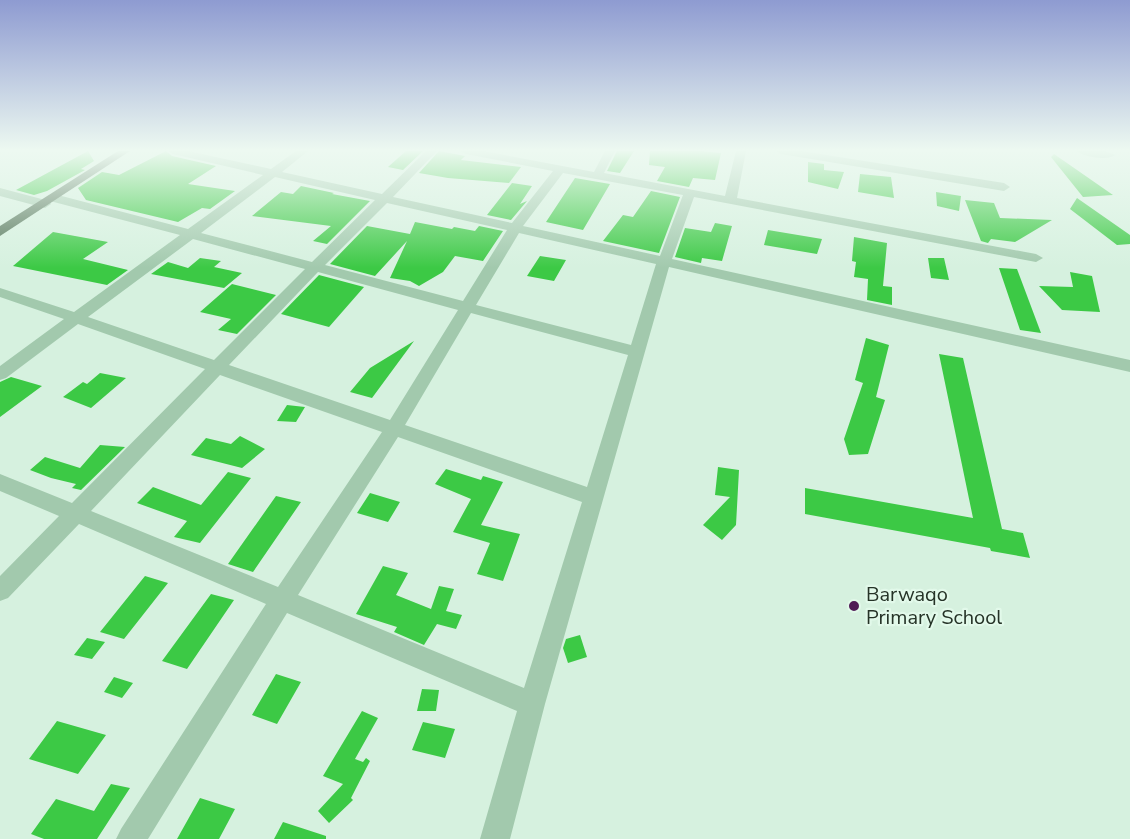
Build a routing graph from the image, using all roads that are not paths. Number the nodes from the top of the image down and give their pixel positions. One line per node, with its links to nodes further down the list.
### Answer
1 (65, 190): 11 (main road)
2 (251, 190): 15 (street)
3 (348, 190): 10 (street)
4 (393, 190): 10 (street)
5 (544, 190): 13 (street)
6 (674, 190): 9 (street)
7 (732, 190): 12 (street)
8 (0, 192): 11 (street)
9 (690, 193): 12 (street); 17 (street)
10 (385, 198): 13 (street); 18 (street)
11 (49, 201): 14 (main road); 15 (street)
12 (730, 201): 16 (street)
13 (515, 228): 17 (street); 20 (street)
14 (0, 232)
15 (190, 235): 18 (street); 21 (street)
16 (1036, 258)
17 (664, 262): 22 (street); 24 (street)
18 (314, 268): 20 (street); 23 (street)
19 (0, 292): 21 (street)
20 (469, 308): 22 (street); 26 (street)
21 (77, 318): 23 (street); 25 (street)
22 (637, 352): 28 (street)
23 (219, 366): 26 (street); 29 (street)
24 (1130, 366)
25 (0, 374)
26 (394, 428): 28 (street); 31 (street)
27 (0, 482): 29 (street)
28 (594, 498): 32 (street)
29 (77, 514): 30 (street); 31 (street)
30 (0, 591)
31 (282, 600): 32 (street); 33 (street)
32 (532, 704): 34 (street)
33 (131, 839)
34 (495, 839)

